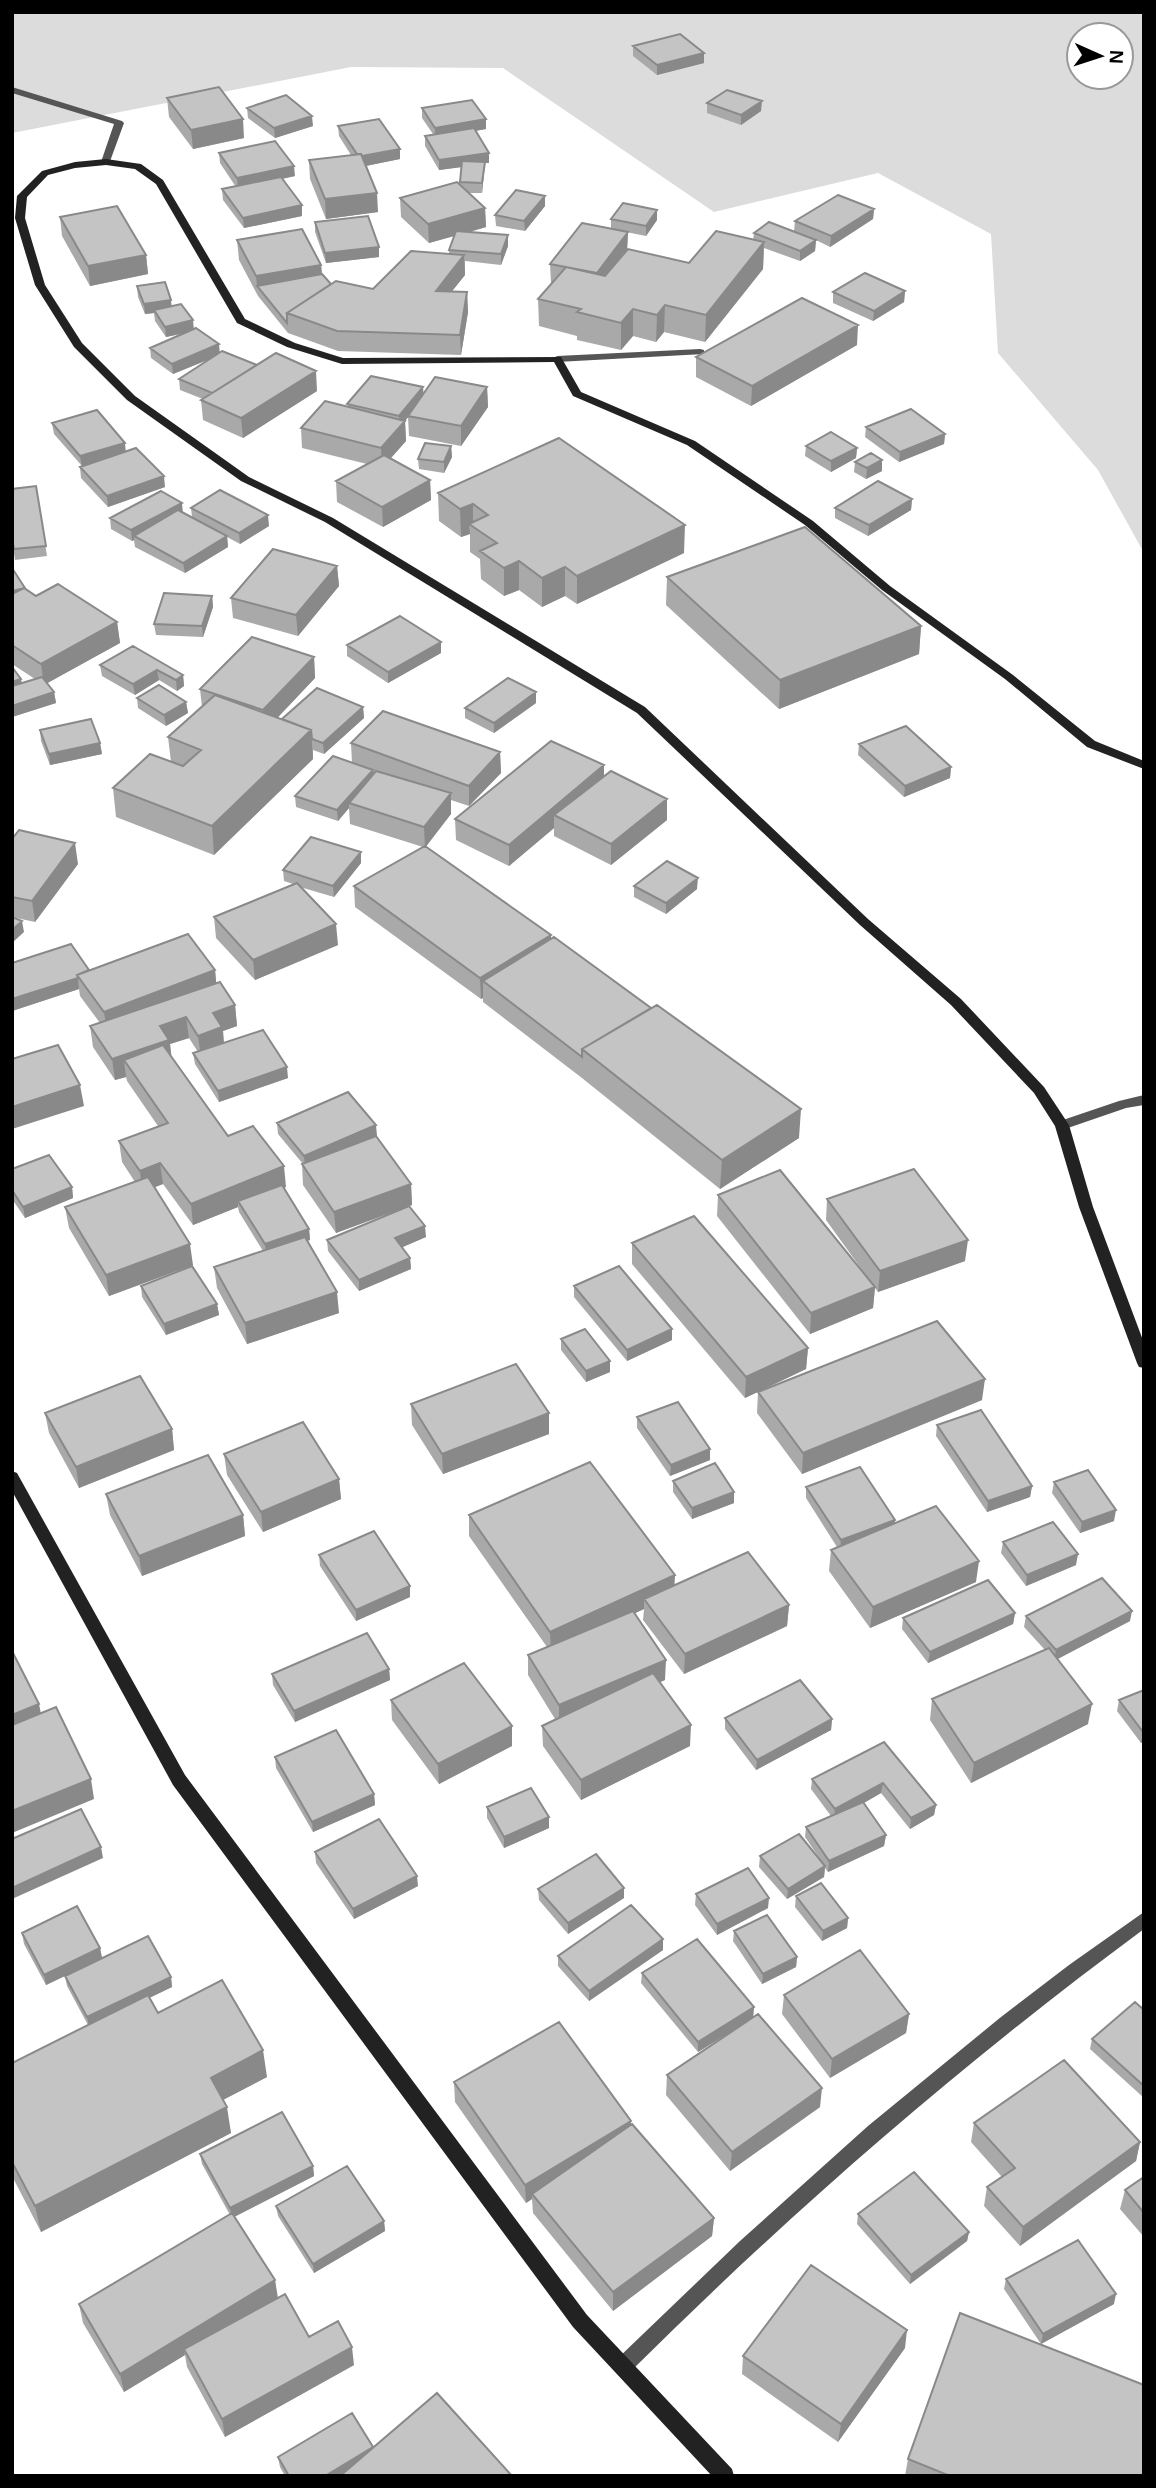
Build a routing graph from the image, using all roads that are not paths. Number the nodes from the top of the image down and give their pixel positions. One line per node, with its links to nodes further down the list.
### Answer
1 (12, 90): 2 (street)
2 (106, 162): 4 (main road); 7 (main road)
3 (700, 352): 4 (street)
4 (557, 359): 5 (main road)
5 (1144, 765)
6 (1144, 1100): 7 (street)
7 (1062, 1125): 8 (main road)
8 (1144, 1363)
9 (12, 1477): 11 (main road)
10 (1144, 1919): 11 (street)
11 (623, 2366): 12 (main road)
12 (725, 2476)

